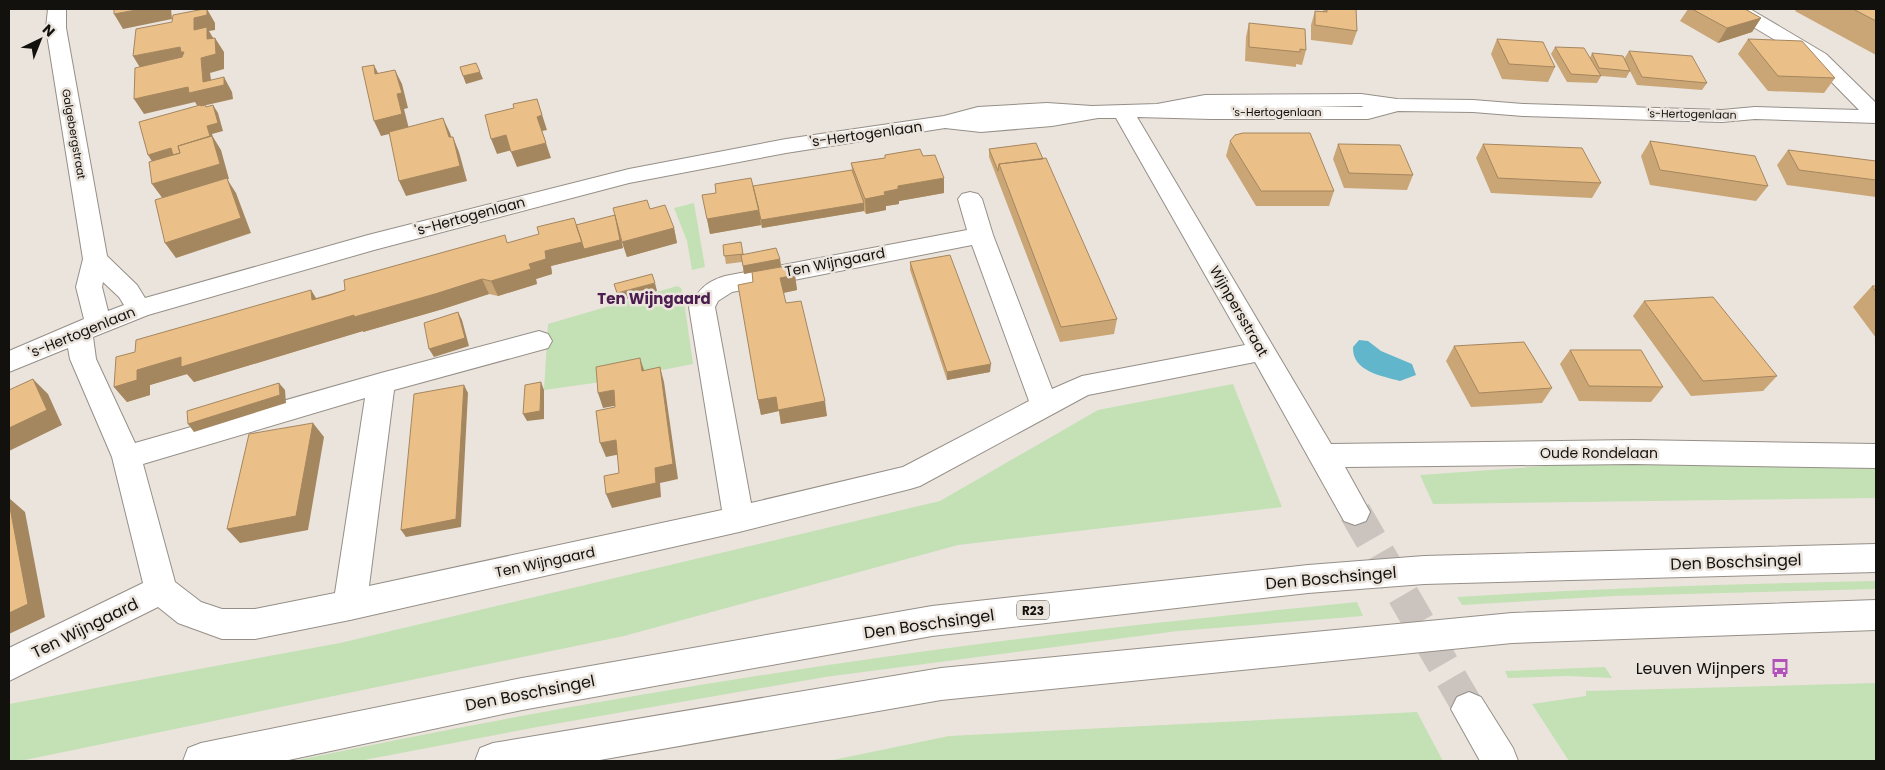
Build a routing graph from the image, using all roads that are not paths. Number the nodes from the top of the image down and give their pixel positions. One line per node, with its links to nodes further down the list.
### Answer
1 (58, 9): 7 (street, Galgebergstraat)
2 (1737, 9): 4 (street)
3 (1122, 110): 4 (street, 's-Hertogenlaan); 8 (street, 's-Hertogenlaan); 11 (street, Wijnpersstraat)
4 (1876, 116)
5 (970, 200): 6 (street)
6 (981, 235): 14 (street); 19 (street, Ten Wijngaard)
7 (95, 259): 8 (street); 9 (street, Galgebergstraat)
8 (139, 309): 9 (street, 's-Hertogenlaan)
9 (88, 328): 12 (street, 's-Hertogenlaan); 17 (street)
10 (539, 341): 13 (street)
11 (1263, 352): 14 (street, Ten Wijngaard); 15 (street, Wijnpersstraat)
12 (9, 362)
13 (380, 383): 17 (street); 22 (street)
14 (1045, 406): 19 (street, Ten Wijngaard)
15 (1322, 456): 16 (street, Oude Rondelaan); 18 (street, Wijnpersstraat)
16 (1876, 456)
17 (127, 457): 21 (street)
18 (1355, 512)
19 (739, 519): 22 (street, Ten Wijngaard)
20 (1876, 558): 26 (street, Den Boschsingel / R23)
21 (161, 590): 22 (street, Ten Wijngaard); 24 (street, Ten Wijngaard)
22 (350, 605)
23 (1876, 615): 27 (street)
24 (9, 666)
25 (1469, 709): 28 (street)
26 (202, 761)
27 (493, 761)
28 (1500, 761)

